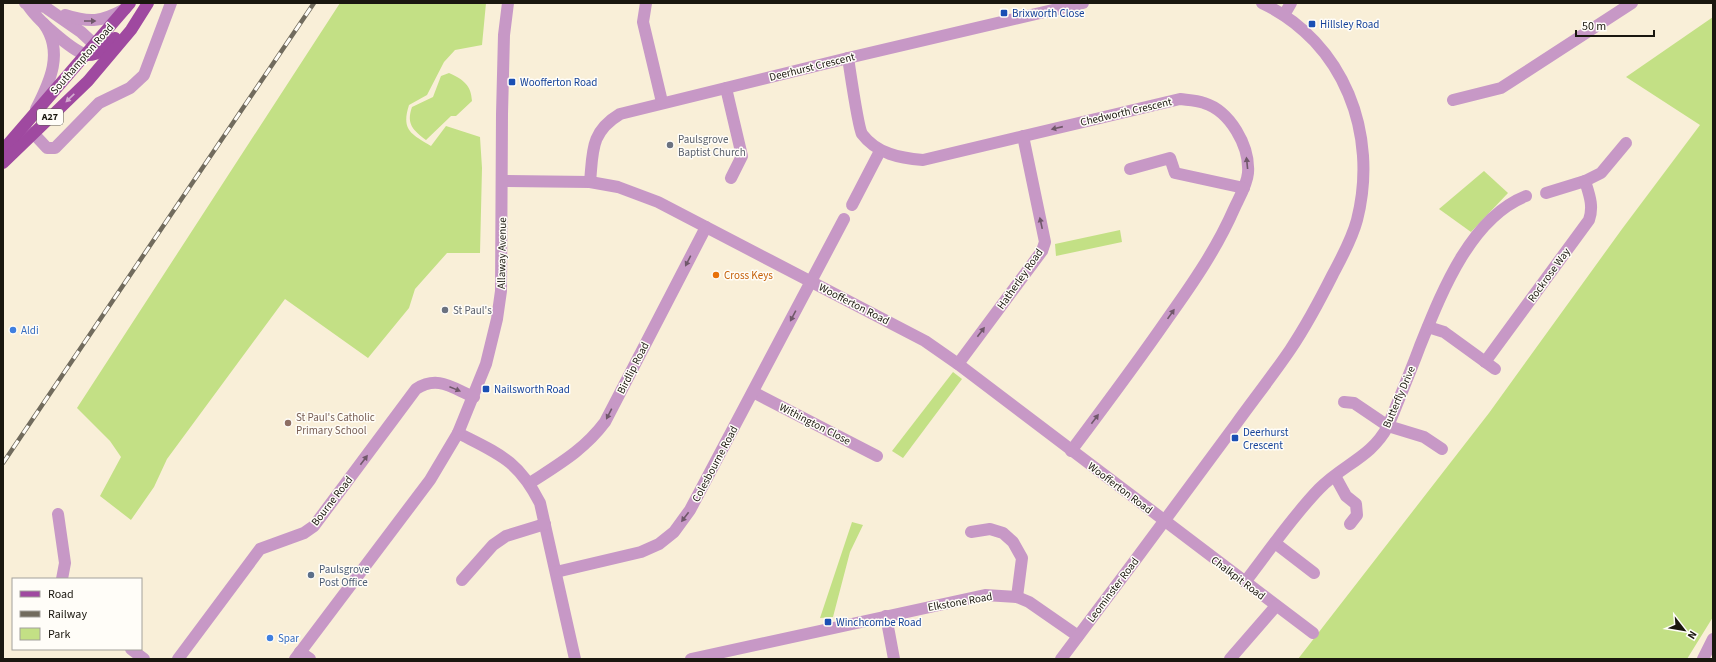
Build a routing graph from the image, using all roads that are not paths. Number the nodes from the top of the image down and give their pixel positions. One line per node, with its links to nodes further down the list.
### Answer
1 (26, 3): 12 (street); 14 (street)
2 (142, 3): 15 (main road)
3 (148, 3): 18 (main road, Southampton Road / A27)
4 (171, 3): 24 (street)
5 (508, 3): 32 (street, Allaway Avenue)
6 (646, 3): 21 (street)
7 (1083, 3): 17 (street, Deerhurst Crescent)
8 (1262, 3): 13 (street)
9 (1291, 3): 13 (street)
10 (1632, 3): 20 (street)
11 (127, 6): 12 (street, one-way to 11); 15 (main road, Southampton Road / A27)
12 (54, 13): 15 (street)
13 (1284, 15): 57 (street)
14 (44, 24): 16 (street); 22 (street)
15 (97, 49): 16 (main road, Southampton Road / A27); 18 (main road)
16 (86, 55): 22 (main road, Southampton Road / A27)
17 (848, 58): 19 (street, Deerhurst Crescent); 28 (street, Chedworth Crescent)
18 (97, 70): 24 (main road, Southampton Road / A27, one-way to 24)
19 (726, 88): 21 (street, Deerhurst Crescent); 31 (street)
20 (1452, 100)
21 (662, 102): 34 (street, Deerhurst Crescent)
22 (29, 121): 23 (main road, Southampton Road / A27)
23 (19, 133): 24 (street); 27 (main road, Southampton Road / A27)
24 (33, 133): 29 (main road, Southampton Road / A27)
25 (1023, 136): 28 (street, Chedworth Crescent); 35 (street, Chedworth Crescent, one-way to 25); 44 (street, Hatherley Road, one-way to 25)
26 (1626, 143): 33 (street)
27 (3, 150)
28 (880, 151): 38 (street)
29 (3, 163)
30 (1130, 169): 35 (street)
31 (731, 178)
32 (503, 181): 34 (street, Woofferton Road); 47 (street, Allaway Avenue)
33 (1585, 181): 36 (street); 43 (street, Rockrose Way)
34 (590, 182): 40 (street, Woofferton Road)
35 (1244, 188): 52 (street, Chedworth Crescent, one-way to 35)
36 (1546, 193)
37 (1526, 196): 42 (street, Butterfly Drive)
38 (852, 205)
39 (844, 219): 41 (street, Colesbourne Road)
40 (706, 227): 41 (street, Woofferton Road); 55 (street, Birdlip Road, one-way to 55)
41 (811, 282): 44 (street, Woofferton Road); 46 (street, Colesbourne Road, one-way to 46)
42 (1428, 327): 43 (street); 49 (street, Butterfly Drive)
43 (1485, 362): 45 (street)
44 (958, 364): 52 (street, Woofferton Road)
45 (1495, 369)
46 (753, 392): 53 (street, Withington Close); 62 (street, Colesbourne Road, one-way to 62)
47 (474, 397): 50 (street, Allaway Avenue); 76 (street, Bourne Road, one-way to 47)
48 (1344, 402): 49 (street)
49 (1388, 426): 51 (street); 54 (street, Butterfly Drive)
50 (458, 433): 55 (street); 74 (street, Allaway Avenue)
51 (1442, 449)
52 (1071, 451): 57 (street, Woofferton Road)
53 (877, 456)
54 (1335, 476): 59 (street); 61 (street, Butterfly Drive)
55 (530, 483): 58 (street)
56 (58, 514): 64 (street)
57 (1165, 521): 66 (street, Chalkpit Road); 71 (street, Leominster Road)
58 (545, 524): 62 (street); 65 (street)
59 (1350, 524)
60 (970, 532): 67 (street)
61 (1275, 543): 63 (street); 66 (street, Butterfly Drive)
62 (556, 572): 77 (street)
63 (1314, 573)
64 (62, 578)
65 (462, 580)
66 (1245, 582): 68 (street, Chalkpit Road)
67 (1017, 597): 69 (street, Elkstone Road); 71 (street, Elkstone Road)
68 (1276, 606): 70 (street, Chalkpit Road); 81 (street)
69 (886, 616): 78 (street, Elkstone Road); 79 (street)
70 (1313, 633)
71 (1078, 636): 80 (street, Leominster Road)
72 (1713, 639): 82 (street)
73 (132, 650): 75 (street)
74 (302, 657)
75 (144, 659)
76 (178, 659)
77 (575, 659)
78 (691, 659)
79 (894, 659)
80 (1061, 659)
81 (1230, 659)
82 (1702, 659)

